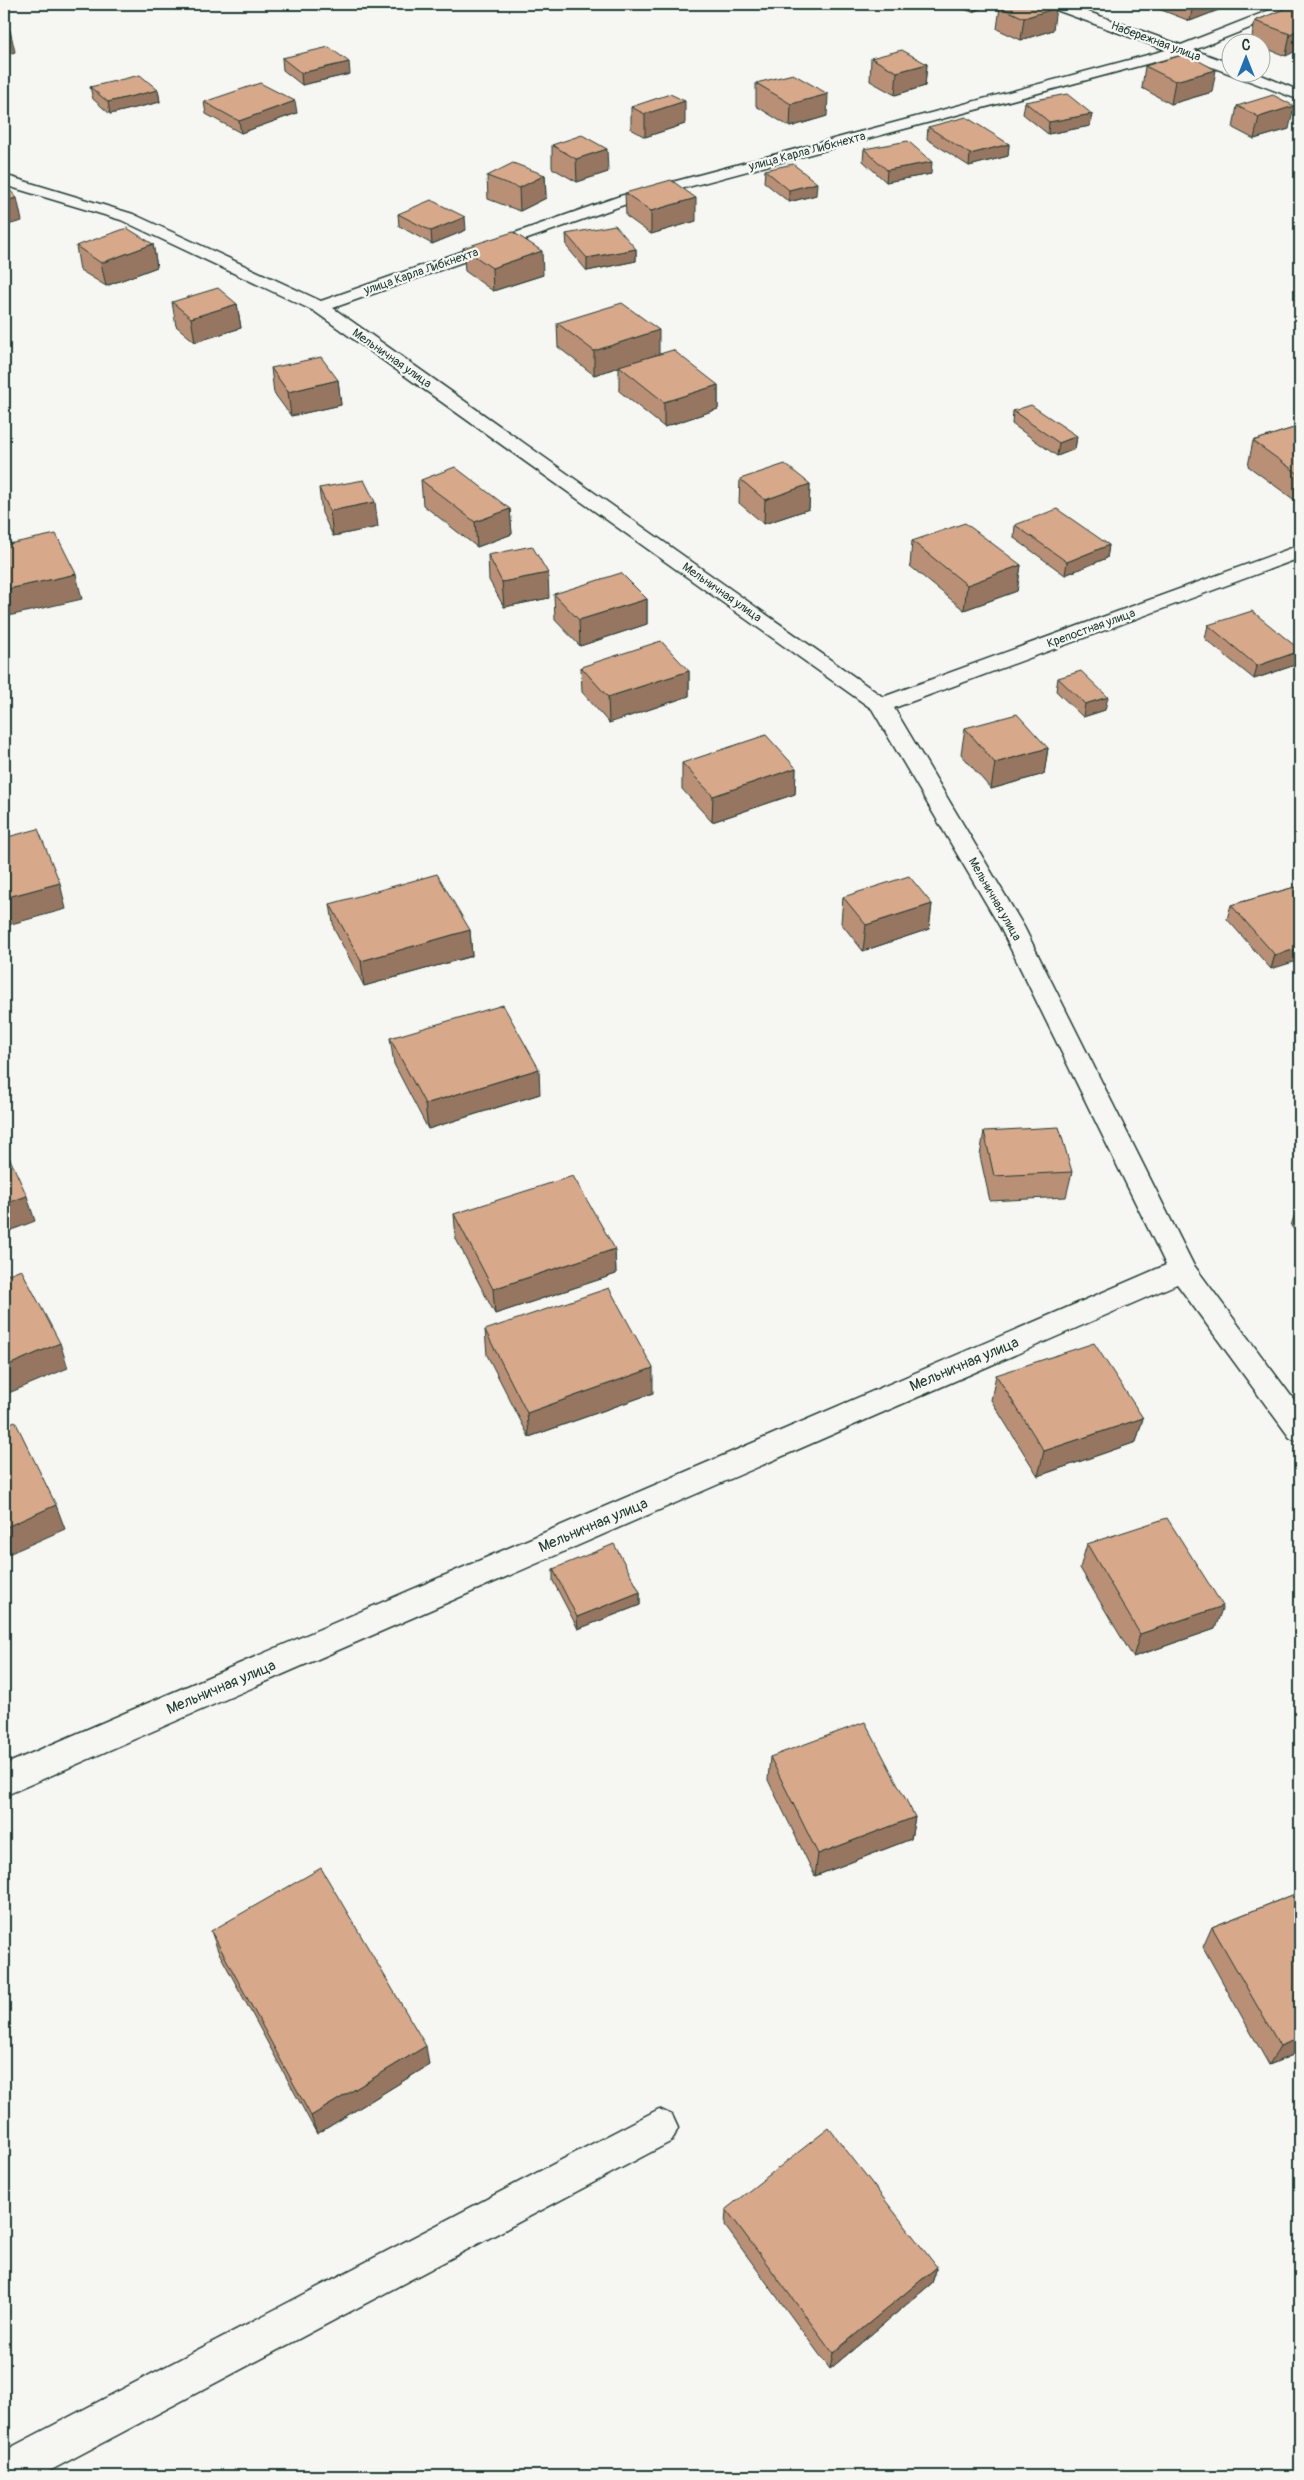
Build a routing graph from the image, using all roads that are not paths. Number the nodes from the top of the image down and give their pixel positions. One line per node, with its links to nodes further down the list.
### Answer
1 (1053, 4): 3 (street, Набережная улица)
2 (1297, 4): 3 (street, улица Карла Либкнехта)
3 (1182, 50): 4 (street, Набережная улица); 8 (street, улица Карла Либкнехта)
4 (1222, 66)
5 (1264, 82): 6 (street)
6 (1300, 96)
7 (4, 180): 8 (street, Мельничная улица)
8 (320, 307): 10 (street, Мельничная улица)
9 (1300, 550): 10 (street, Крепостная улица)
10 (881, 705): 11 (street, Мельничная улица)
11 (1182, 1270): 12 (street, Мельничная улица); 13 (street, Мельничная улица)
12 (1300, 1430)
13 (4, 1781)
14 (659, 2128): 15 (street)
15 (4, 2473)

